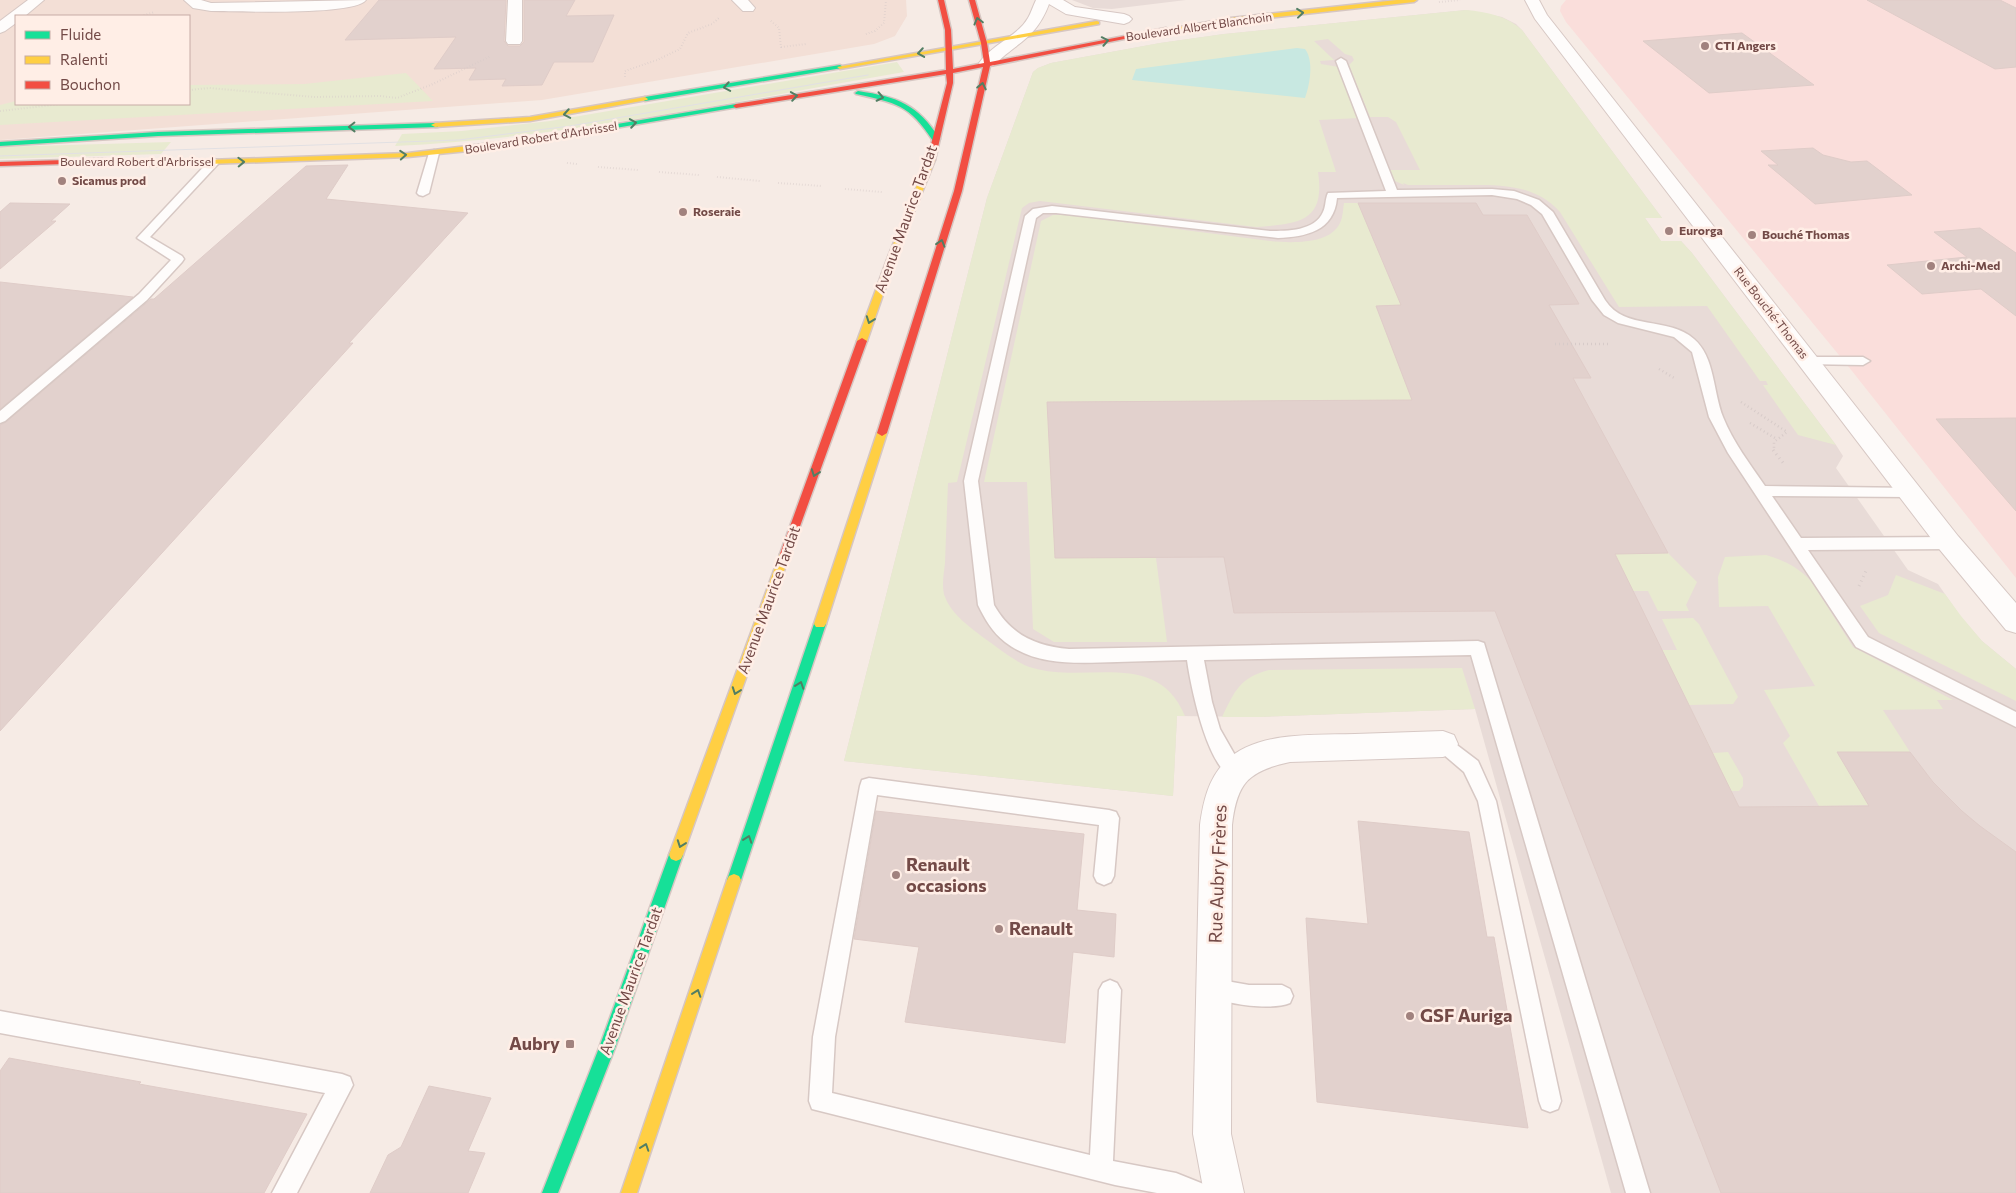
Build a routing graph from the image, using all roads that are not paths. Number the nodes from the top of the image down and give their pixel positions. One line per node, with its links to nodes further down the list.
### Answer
1 (37, 0): 12 (street)
2 (191, 0): 11 (street)
3 (358, 0): 11 (street)
4 (515, 0): 18 (street)
5 (941, 0): 21 (street, Avenue Maurice Tardat)
6 (972, 0): 19 (street, one-way to 6)
7 (1043, 0): 17 (street)
8 (1052, 0): 14 (street)
9 (1414, 0): 23 (street, Boulevard Albert Blanchoin, one-way to 9)
10 (1532, 0): 33 (street, Rue Bouché-Thomas)
11 (328, 6): 15 (street)
12 (17, 15)
13 (15, 17): 16 (street)
14 (1129, 18): 17 (street, Boulevard Albert Blanchoin)
15 (316, 19)
16 (0, 28)
17 (1021, 36): 19 (street, Boulevard Albert Blanchoin); 23 (street)
18 (514, 41)
19 (984, 43): 20 (street, Boulevard Albert Blanchoin); 23 (street)
20 (969, 45): 21 (street, Boulevard Robert d'Arbrissel)
21 (949, 48): 24 (street, Avenue Maurice Tardat); 27 (street, Boulevard Robert d'Arbrissel, one-way to 27)
22 (1340, 61): 32 (lane)
23 (987, 63): 24 (street, Boulevard Robert d'Arbrissel); 54 (street, one-way to 23)
24 (949, 71): 25 (street, Boulevard Robert d'Arbrissel); 26 (street, Avenue Maurice Tardat)
25 (832, 90): 26 (street, one-way to 26); 28 (street, Boulevard Robert d'Arbrissel, one-way to 25)
26 (936, 139): 53 (street, Avenue Maurice Tardat, one-way to 53)
27 (0, 144)
28 (434, 153): 29 (street, Boulevard Robert d'Arbrissel, one-way to 28); 31 (lane)
29 (214, 162): 30 (street, Boulevard Robert d'Arbrissel); 35 (lane)
30 (0, 164)
31 (423, 193)
32 (1393, 194): 36 (lane); 41 (lane)
33 (1808, 361): 34 (lane); 37 (street, Rue Bouché-Thomas)
34 (1863, 361)
35 (0, 418)
36 (1760, 491): 37 (lane); 39 (lane)
37 (1909, 492): 38 (street, Rue Bouché-Thomas)
38 (1949, 543): 39 (lane); 40 (street, Rue Bouché-Thomas)
39 (1796, 544): 42 (lane)
40 (2016, 622)
41 (1194, 654): 44 (lane); 57 (lane)
42 (2016, 720)
43 (1443, 744): 44 (street, Rue Aubry Frères); 50 (lane)
44 (1236, 771): 46 (street, Rue Aubry Frères)
45 (1104, 876): 51 (lane)
46 (1214, 989): 48 (lane); 56 (street, Rue Aubry Frères)
47 (1110, 990): 51 (lane)
48 (1282, 996)
49 (0, 1022): 52 (lane)
50 (1550, 1102)
51 (1101, 1169): 55 (lane)
52 (284, 1193)
53 (550, 1193)
54 (629, 1193)
55 (1198, 1193)
56 (1224, 1193)
57 (1638, 1193)

